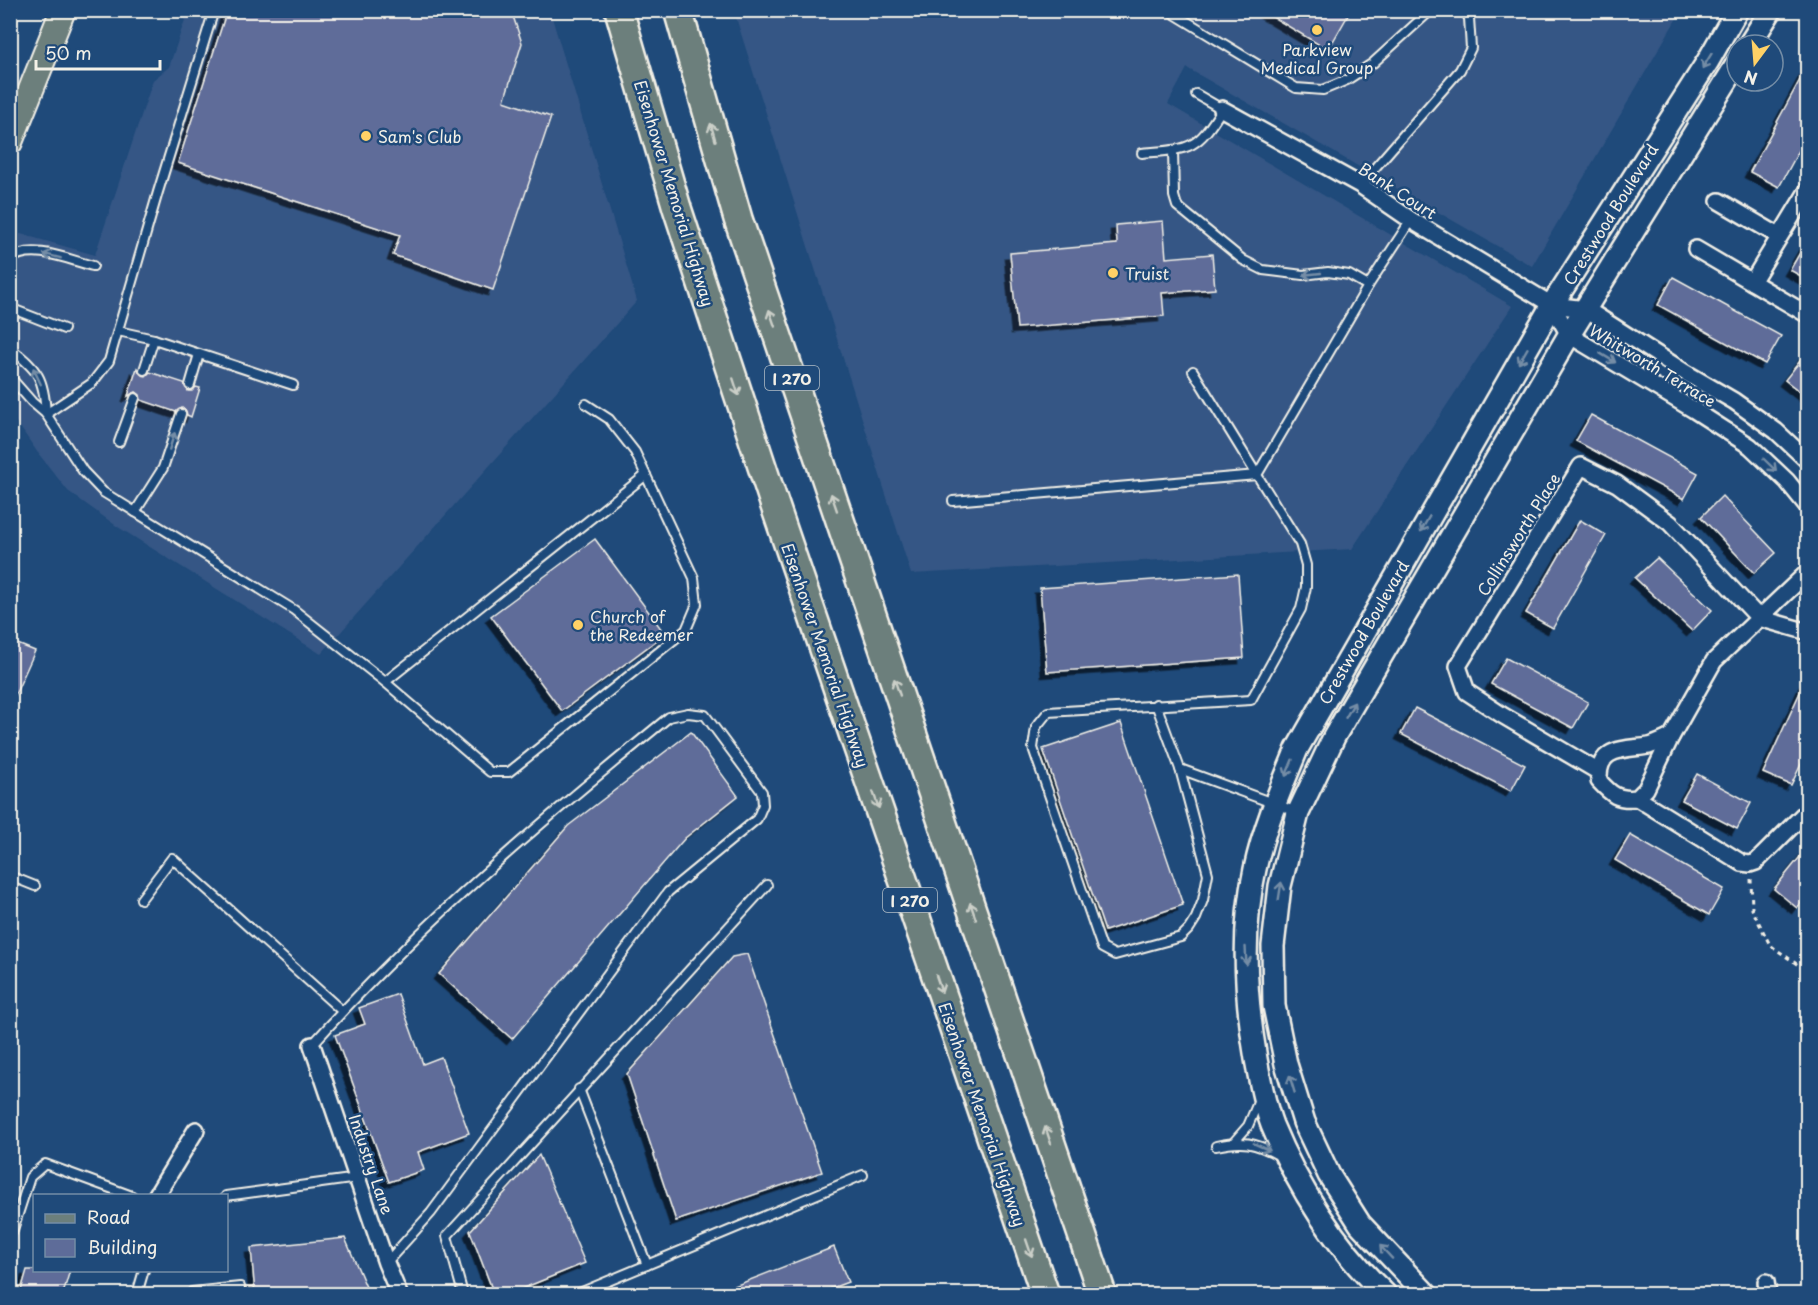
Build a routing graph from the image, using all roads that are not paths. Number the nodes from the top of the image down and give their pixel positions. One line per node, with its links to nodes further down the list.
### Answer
1 (63, 10): 14 (main road)
2 (214, 10): 32 (lane)
3 (620, 10): 92 (highway, Eisenhower Memorial Highway / I 270, one-way to 92)
4 (678, 10): 93 (highway, I 270, one-way to 4)
5 (1168, 10): 6 (lane)
6 (1431, 10)
7 (1464, 10): 17 (lane)
8 (1737, 10): 27 (main road, Crestwood Boulevard, one-way to 27)
9 (1771, 10): 10 (main road)
10 (1757, 33)
11 (1725, 83): 29 (main road, Crestwood Boulevard)
12 (1196, 94): 13 (lane)
13 (1222, 109): 15 (lane); 17 (street, Bank Court)
14 (10, 142)
15 (1173, 150): 16 (lane); 26 (lane, one-way to 15)
16 (1142, 153)
17 (1360, 185): 20 (street, Bank Court)
18 (1808, 190): 21 (street)
19 (1719, 201): 21 (street)
20 (1411, 220): 26 (lane); 27 (street, Bank Court)
21 (1779, 236): 25 (street)
22 (1696, 249): 25 (street)
23 (10, 259): 24 (lane, one-way to 23)
24 (93, 266)
25 (1752, 282): 30 (street)
26 (1368, 286): 49 (lane)
27 (1552, 305): 29 (street, Whitworth Terrace); 33 (street, Whitworth Terrace); 62 (main road, Crestwood Boulevard, one-way to 62)
28 (10, 308): 31 (lane)
29 (1586, 309): 33 (main road, Crestwood Boulevard); 47 (street, Whitworth Terrace)
30 (1808, 315)
31 (64, 329)
32 (118, 331): 34 (lane); 44 (lane)
33 (1569, 335): 51 (street, Whitworth Terrace, one-way to 51); 64 (main road, Crestwood Boulevard, one-way to 33)
34 (154, 339): 36 (lane); 37 (lane)
35 (10, 348): 44 (lane, one-way to 35)
36 (200, 354): 40 (lane); 41 (lane)
37 (144, 370)
38 (1193, 371): 49 (lane)
39 (10, 377): 44 (lane)
40 (190, 385)
41 (292, 386)
42 (135, 398): 46 (lane)
43 (586, 404): 48 (lane)
44 (46, 414): 52 (lane)
45 (181, 414): 52 (lane, one-way to 45)
46 (119, 442)
47 (1808, 461)
48 (646, 475): 56 (lane); 56 (lane)
49 (1257, 475): 50 (lane); 57 (lane)
50 (953, 501)
51 (1808, 507)
52 (135, 512): 56 (lane)
53 (1808, 572): 54 (street)
54 (1759, 618): 55 (street); 58 (street); 60 (street, Collinsworth Place)
55 (1808, 632)
56 (385, 682)
57 (1156, 704): 59 (lane); 59 (lane)
58 (1671, 737): 60 (street); 61 (street)
59 (1180, 769): 62 (lane)
60 (1599, 772): 61 (street)
61 (1637, 798): 63 (street)
62 (1274, 804): 64 (lane); 71 (main road, Crestwood Boulevard, one-way to 71)
63 (1808, 810)
64 (1299, 813): 95 (main road, Crestwood Boulevard, one-way to 64)
65 (10, 876): 67 (lane)
66 (767, 885): 72 (lane)
67 (35, 886)
68 (141, 899): 69 (lane)
69 (342, 1011): 70 (lane); 83 (lane)
70 (312, 1045): 78 (street, Industry Lane)
71 (1261, 1088): 74 (lane); 76 (main road, Crestwood Boulevard)
72 (579, 1089): 84 (lane); 90 (lane)
73 (196, 1130): 80 (street)
74 (1234, 1142): 75 (lane); 76 (lane, one-way to 76)
75 (1215, 1146)
76 (1289, 1161): 94 (main road, Crestwood Boulevard)
77 (863, 1175): 84 (lane)
78 (358, 1178): 81 (lane); 83 (street, Industry Lane)
79 (127, 1194): 82 (lane)
80 (157, 1194)
81 (228, 1196)
82 (10, 1239)
83 (386, 1263): 89 (street, Industry Lane)
84 (647, 1265): 91 (lane)
85 (143, 1272): 86 (lane)
86 (137, 1294)
87 (192, 1294): 88 (lane)
88 (241, 1294)
89 (399, 1294)
90 (463, 1294)
91 (577, 1294)
92 (1045, 1294)
93 (1102, 1294)
94 (1385, 1294)
95 (1426, 1294)

